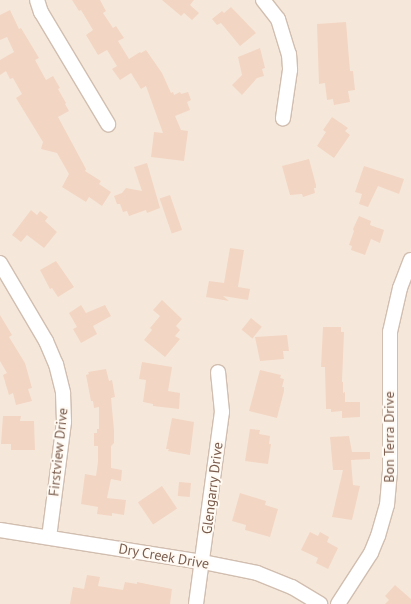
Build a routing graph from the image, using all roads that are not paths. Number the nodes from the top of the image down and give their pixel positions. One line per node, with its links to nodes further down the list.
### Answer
1 (37, 0): 4 (street)
2 (263, 0): 3 (street)
3 (283, 118)
4 (108, 124)
5 (411, 260): 13 (street, Bon Terra Drive)
6 (0, 263): 9 (street, Firstview Drive)
7 (218, 372): 10 (street, Glengarry Drive)
8 (0, 530): 9 (street, Dry Creek Drive)
9 (49, 537): 10 (street, Dry Creek Drive)
10 (203, 562): 11 (street, Glengarry Drive); 12 (street, Dry Creek Drive)
11 (196, 604)
12 (320, 604)
13 (338, 604)

